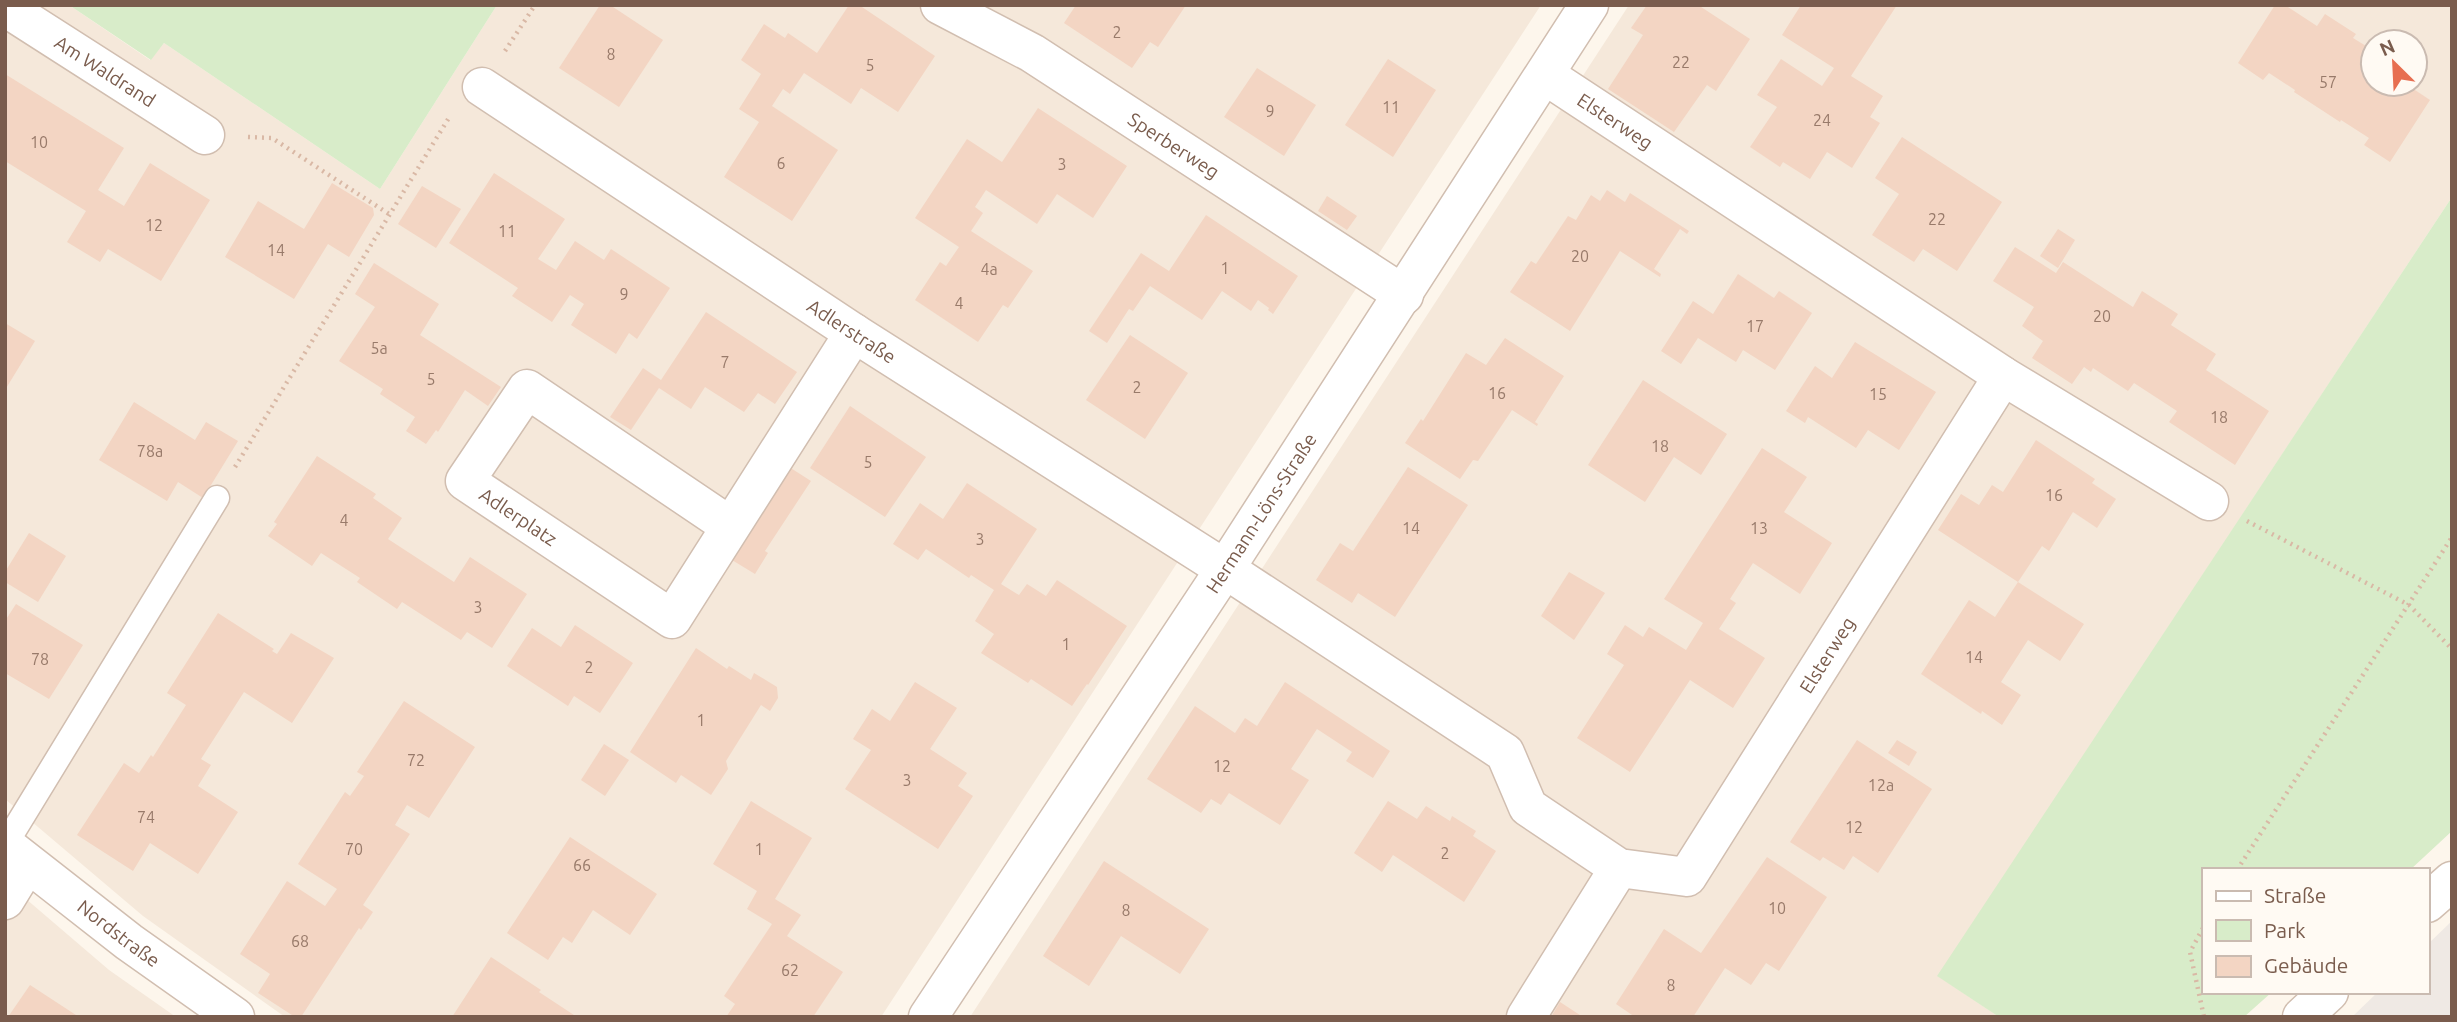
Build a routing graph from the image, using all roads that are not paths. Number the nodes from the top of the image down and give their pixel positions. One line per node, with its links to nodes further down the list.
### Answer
1 (940, 5): 7 (street, Sperberweg)
2 (5, 7): 6 (street, Am Waldrand)
3 (1580, 8): 4 (street, Hermann-Löns-Straße)
4 (1545, 75): 7 (street, Hermann-Löns-Straße); 9 (street, Elsterweg)
5 (482, 88): 8 (street, Adlerstraße)
6 (205, 135)
7 (1404, 295): 13 (street, Hermann-Löns-Straße)
8 (854, 332): 12 (street, Adlerplatz); 13 (street, Adlerstraße)
9 (2003, 376): 11 (street, Elsterweg); 15 (street, Elsterweg)
10 (216, 498): 14 (lane)
11 (2209, 501)
12 (730, 526): 12 (street, Adlerplatz)
13 (1225, 569): 15 (street, Elsterweg); 21 (street, Hermann-Löns-Straße)
14 (13, 851): 17 (street); 20 (street, Nordstraße)
15 (1619, 868): 22 (street)
16 (2452, 881): 18 (street)
17 (5, 900)
18 (2429, 901)
19 (2327, 994): 23 (street)
20 (235, 1017)
21 (928, 1017)
22 (1526, 1017)
23 (2302, 1017)

